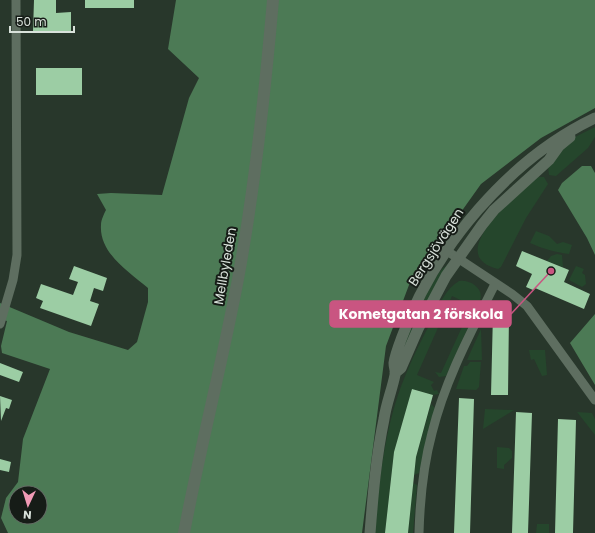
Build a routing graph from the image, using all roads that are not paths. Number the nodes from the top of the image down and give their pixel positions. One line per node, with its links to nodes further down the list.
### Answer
1 (16, 0): 8 (street)
2 (273, 0): 11 (main road, Mellbyleden)
3 (595, 118): 5 (street, Bergsjövägen)
4 (595, 124): 6 (street, Bergsjövägen)
5 (447, 251): 6 (street); 9 (street, Bergsjövägen)
6 (459, 258): 7 (street); 9 (street, Bergsjövägen)
7 (495, 284): 10 (street); 13 (street)
8 (0, 324)
9 (395, 373): 12 (street, Bergsjövägen)
10 (595, 400)
11 (184, 533)
12 (370, 533)
13 (419, 533)

